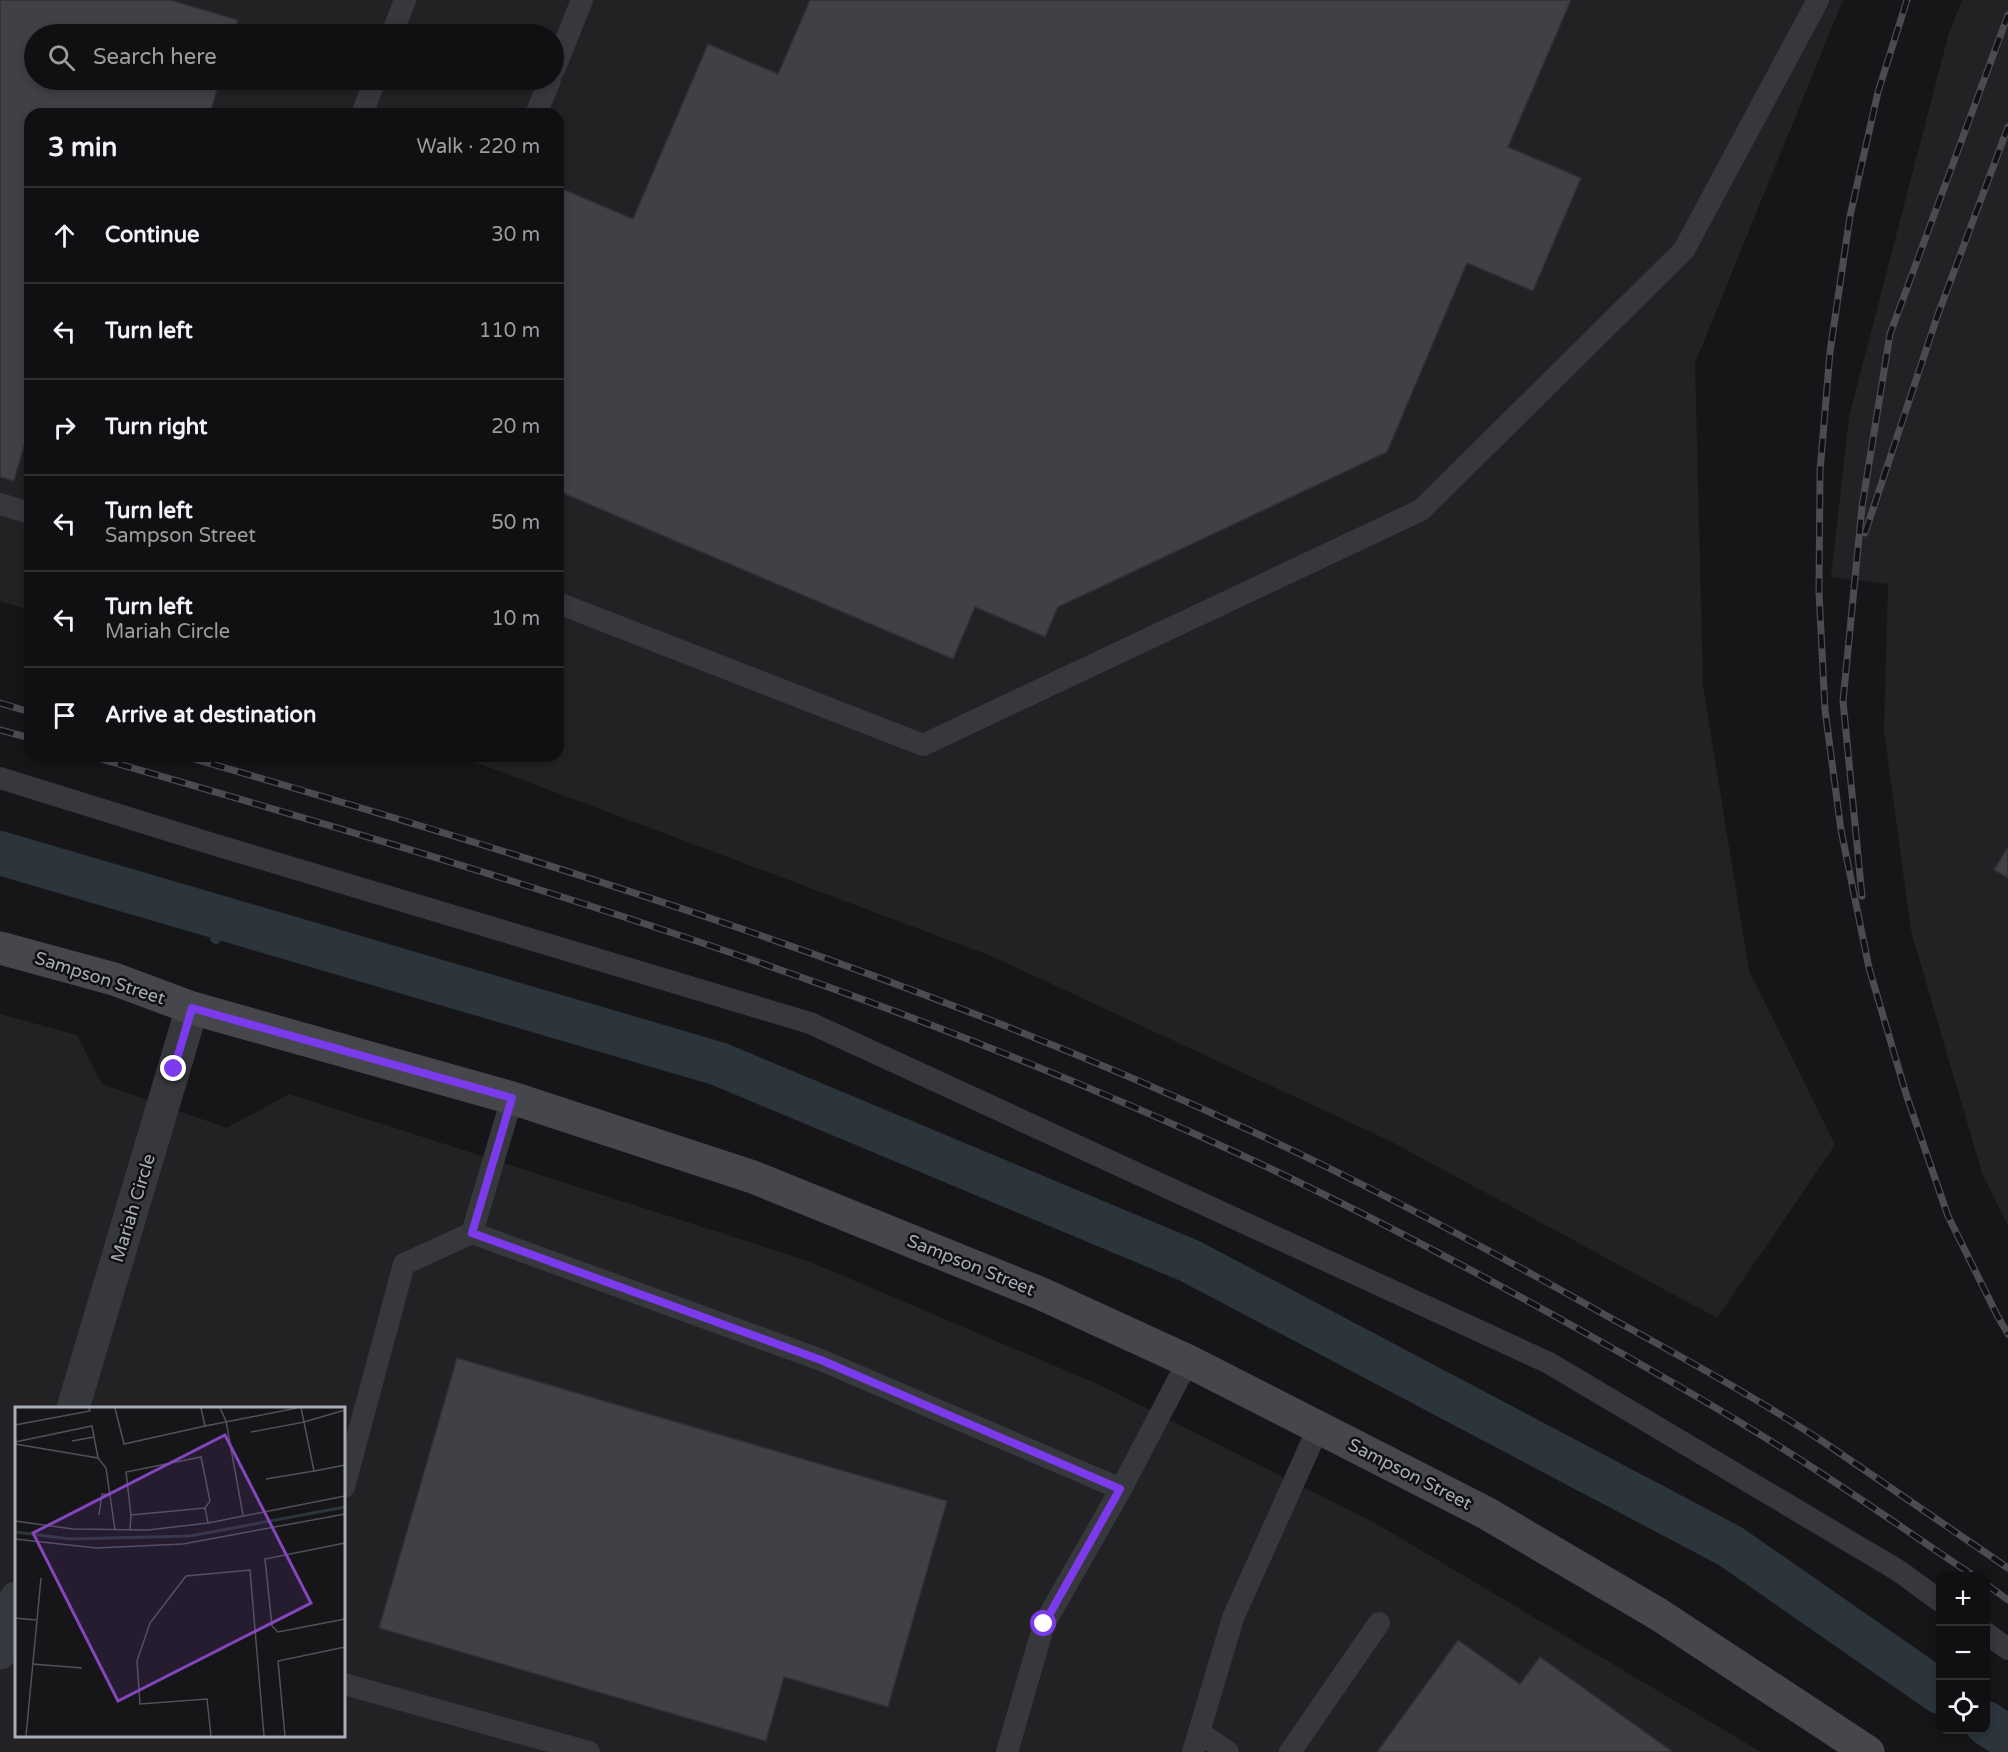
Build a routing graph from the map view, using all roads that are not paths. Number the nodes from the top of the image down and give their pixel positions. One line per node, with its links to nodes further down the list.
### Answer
1 (405, 0): 4 (lane)
2 (582, 0): 5 (lane)
3 (1818, 0): 12 (lane)
4 (396, 24)
5 (564, 45)
6 (371, 90): 8 (lane)
7 (546, 90): 9 (lane)
8 (364, 108)
9 (538, 108)
10 (0, 504): 11 (lane)
11 (24, 511)
12 (564, 605)
13 (0, 778): 23 (lane)
14 (0, 948): 15 (street, Sampson Street)
15 (192, 1008): 16 (street, Sampson Street); 19 (street, Mariah Circle)
16 (512, 1098): 17 (lane); 18 (street, Sampson Street)
17 (472, 1233): 21 (lane); 22 (lane)
18 (1188, 1361): 20 (street, Sampson Street); 22 (lane)
19 (73, 1407)
20 (1319, 1426): 30 (lane); 35 (street, Sampson Street)
21 (345, 1483)
22 (1120, 1489): 32 (lane)
23 (1936, 1597)
24 (15, 1601): 28 (street)
25 (1379, 1623): 34 (lane)
26 (1990, 1636): 27 (lane)
27 (2008, 1649)
28 (0, 1653)
29 (345, 1684): 31 (lane)
30 (1196, 1742): 33 (lane)
31 (589, 1752)
32 (1007, 1752)
33 (1228, 1752)
34 (1290, 1752)
35 (1868, 1752)

